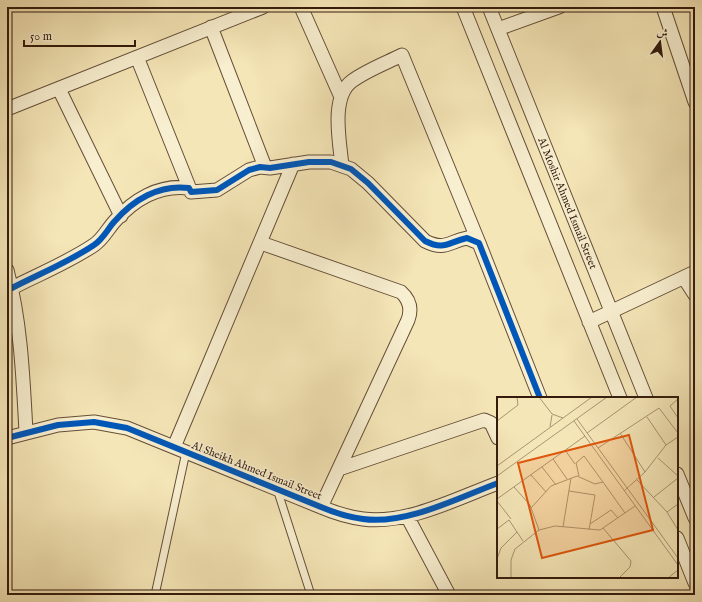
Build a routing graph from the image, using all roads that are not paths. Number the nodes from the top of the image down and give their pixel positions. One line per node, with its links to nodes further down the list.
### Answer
1 (263, 7): 7 (street)
2 (301, 7): 11 (street)
3 (463, 7): 26 (street)
4 (489, 7): 8 (street, Al Moshir Ahmed Ismail Street)
5 (559, 7): 8 (street)
6 (663, 7): 12 (street)
7 (211, 27): 9 (street); 16 (street)
8 (498, 29): 25 (street, Al Moshir Ahmed Ismail Street)
9 (137, 57): 10 (street); 17 (street)
10 (59, 89): 13 (street); 18 (street)
11 (341, 98): 15 (street); 20 (street)
12 (695, 102)
13 (7, 109)
14 (293, 164): 15 (street); 16 (street); 19 (street)
15 (342, 166): 20 (street)
16 (264, 168): 17 (street)
17 (191, 192): 18 (street)
18 (120, 216): 23 (street)
19 (261, 243): 33 (street); 34 (street)
20 (479, 243): 27 (street)
21 (7, 270): 23 (street)
22 (689, 275): 24 (street); 25 (street)
23 (12, 288): 30 (street)
24 (695, 295)
25 (612, 313): 26 (street); 29 (street, Al Moshir Ahmed Ismail Street)
26 (589, 322): 28 (street)
27 (540, 397)
28 (620, 397)
29 (646, 397)
30 (26, 432): 32 (street, Al Sheikh Ahmed Ismail Street); 33 (street, Al Sheikh Ahmed Ismail Street)
31 (497, 436): 34 (street)
32 (7, 438)
33 (180, 450): 37 (street, Al Sheikh Ahmed Ismail Street); 43 (lane)
34 (339, 469): 38 (street)
35 (678, 476): 40 (street)
36 (497, 483): 39 (street, Al Sheikh Ahmed Ismail Street)
37 (277, 489): 38 (street, Al Sheikh Ahmed Ismail Street); 44 (lane)
38 (321, 508): 39 (street, Al Sheikh Ahmed Ismail Street)
39 (408, 516): 45 (street)
40 (695, 518)
41 (678, 540): 42 (street)
42 (695, 583)
43 (155, 595)
44 (311, 595)
45 (449, 595)

